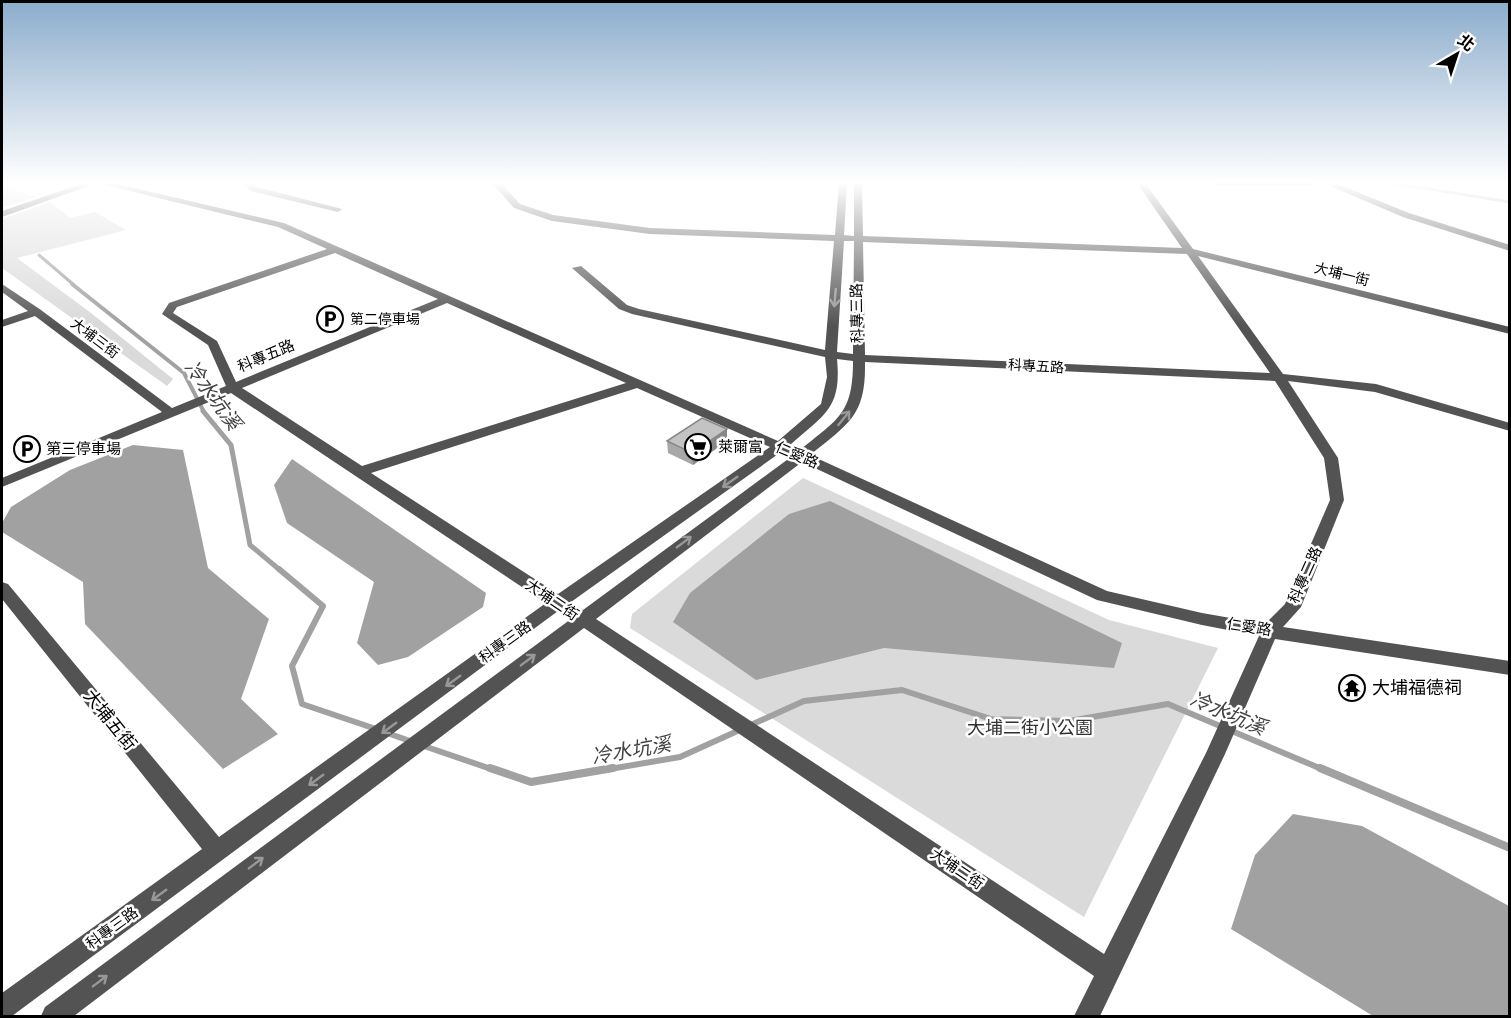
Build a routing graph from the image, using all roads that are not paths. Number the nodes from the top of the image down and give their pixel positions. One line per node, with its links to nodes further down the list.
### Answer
1 (294, 231): 12 (street, 仁愛路)
2 (646, 231): 8 (street, 大埔一街)
3 (840, 231): 8 (street, 科專三路)
4 (856, 231): 9 (street, 科專三路)
5 (1174, 231): 13 (street, 科專二路)
6 (1456, 231): 11 (street)
7 (1479, 231): 10 (street)
8 (839, 239): 9 (street, 大埔一街); 20 (street, 科專三路, one-way to 20)
9 (856, 240): 13 (street, 大埔一街); 21 (street, 科專三路)
10 (1509, 240)
11 (1509, 248)
12 (336, 249): 16 (street, 仁愛路); 24 (street)
13 (1188, 251): 19 (street, 大埔一街); 22 (street, 科專二路)
14 (577, 268): 20 (street, 科專五路)
15 (2, 288): 17 (street, 大埔三街)
16 (444, 300): 23 (street, 仁愛路); 24 (street, 科專五路)
17 (36, 312): 18 (street); 25 (street, 大埔三街)
18 (2, 324)
19 (1509, 331)
20 (831, 355): 21 (street, 科專五路); 27 (street, 科專三路)
21 (858, 358): 22 (street, 科專五路); 28 (street, 科專三路, one-way to 21)
22 (1279, 377): 26 (street, 科專五路); 34 (street, 科專二路)
23 (636, 384): 27 (street, 仁愛路); 29 (street)
24 (233, 388): 25 (street, 科專五路); 29 (street, 大埔二街)
25 (171, 413): 30 (street, 科專五路)
26 (1509, 427)
27 (778, 448): 28 (street, 仁愛路); 32 (street, 科專三路, one-way to 32)
28 (801, 456): 33 (street, 科專三路, one-way to 28); 34 (street, 仁愛路)
29 (359, 472): 32 (street, 大埔二街)
30 (2, 483)
31 (5, 597): 36 (street, 大埔五街)
32 (558, 603): 33 (street, 大埔二街); 36 (street, 科專三路, one-way to 36)
33 (581, 619): 37 (street, 大埔二街); 39 (street, 科專三路, one-way to 33)
34 (1270, 630): 35 (street, 仁愛路); 37 (street, 科專二路)
35 (1509, 668)
36 (218, 852): 38 (street, 科專三路, one-way to 38)
37 (1109, 972): 40 (street, 科專二路)
38 (2, 1008)
39 (54, 1017)
40 (1088, 1017)

